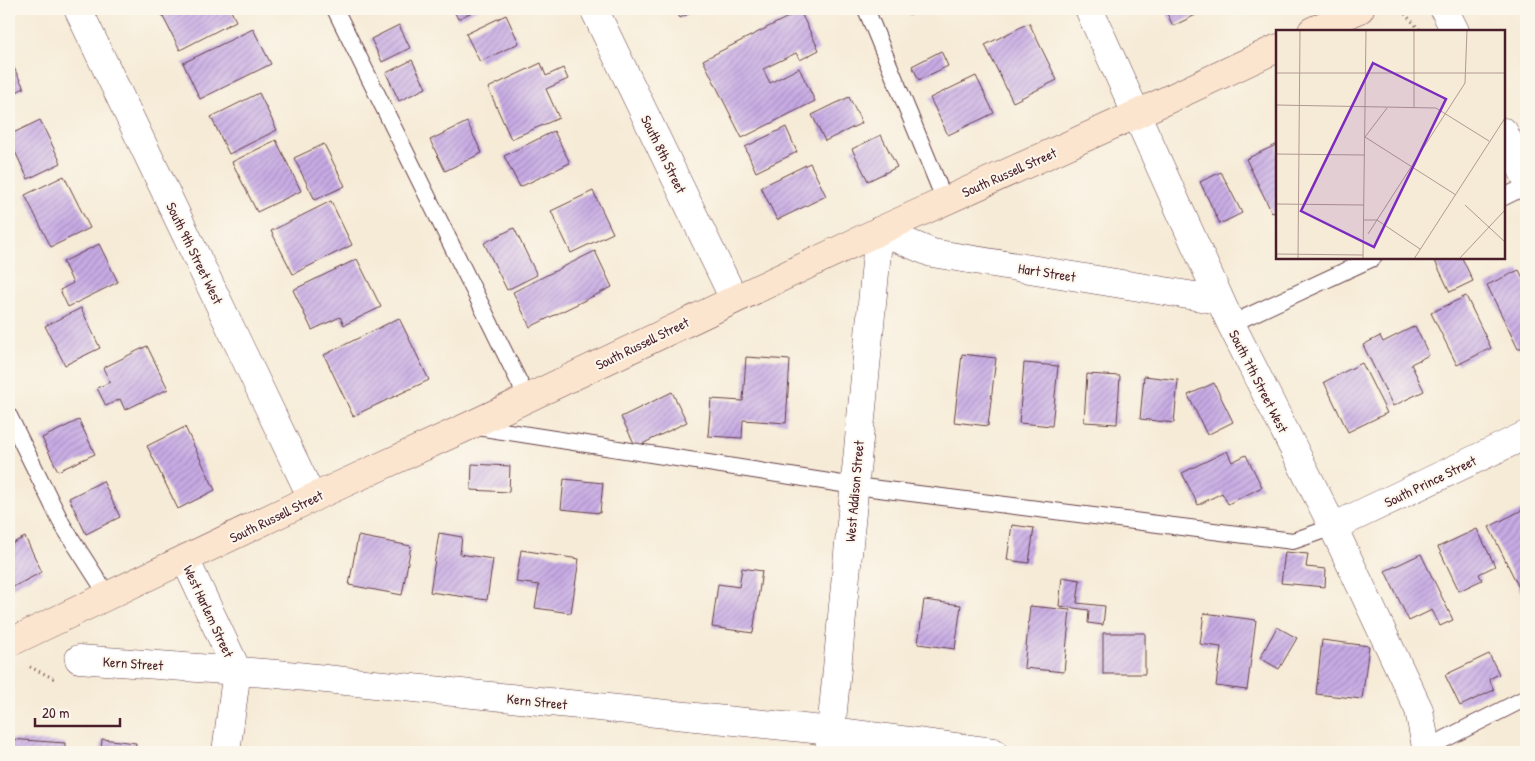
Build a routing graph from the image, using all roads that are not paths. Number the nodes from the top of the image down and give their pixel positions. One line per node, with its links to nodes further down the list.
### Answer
1 (78, 9): 27 (street, South 9th Street West)
2 (336, 9): 22 (lane)
3 (594, 9): 19 (street, South 8th Street)
4 (866, 9): 16 (lane)
5 (1089, 9): 11 (street, South 7th Street West)
6 (1360, 9): 8 (main road)
7 (1444, 9): 9 (street)
8 (1314, 30)
9 (1454, 30)
10 (1276, 49): 11 (main road, South Russell Street)
11 (1137, 114): 16 (main road, South Russell Street); 20 (street, South 7th Street West)
12 (1505, 134): 13 (street)
13 (1526, 178)
14 (1526, 186): 15 (lane)
15 (1505, 196)
16 (945, 201): 17 (main road, South Russell Street)
17 (879, 231): 19 (main road, South Russell Street); 20 (street, Hart Street); 26 (street, West Addison Street)
18 (1371, 259): 21 (lane)
19 (734, 299): 22 (main road, South Russell Street)
20 (1219, 300): 21 (street, South 7th Street West)
21 (1230, 324): 28 (street, South 7th Street West)
22 (527, 398): 24 (main road, South Russell Street)
23 (9, 416): 30 (lane)
24 (469, 426): 26 (lane); 27 (main road, South Russell Street)
25 (1526, 435): 28 (street, South Prince Street)
26 (855, 486): 28 (lane); 35 (street, West Addison Street)
27 (312, 498): 29 (main road, South Russell Street)
28 (1333, 527): 36 (street, South 7th Street West)
29 (185, 559): 30 (main road, South Russell Street); 33 (street, West Harlem Street)
30 (108, 596): 31 (main road, South Russell Street)
31 (9, 643)
32 (79, 659): 33 (street, Kern Street)
33 (237, 670): 35 (street, Kern Street); 37 (street, West Harlem Street)
34 (1526, 698): 36 (lane)
35 (831, 742): 38 (street, Kern Street)
36 (1427, 750)
37 (226, 752)
38 (993, 752)

